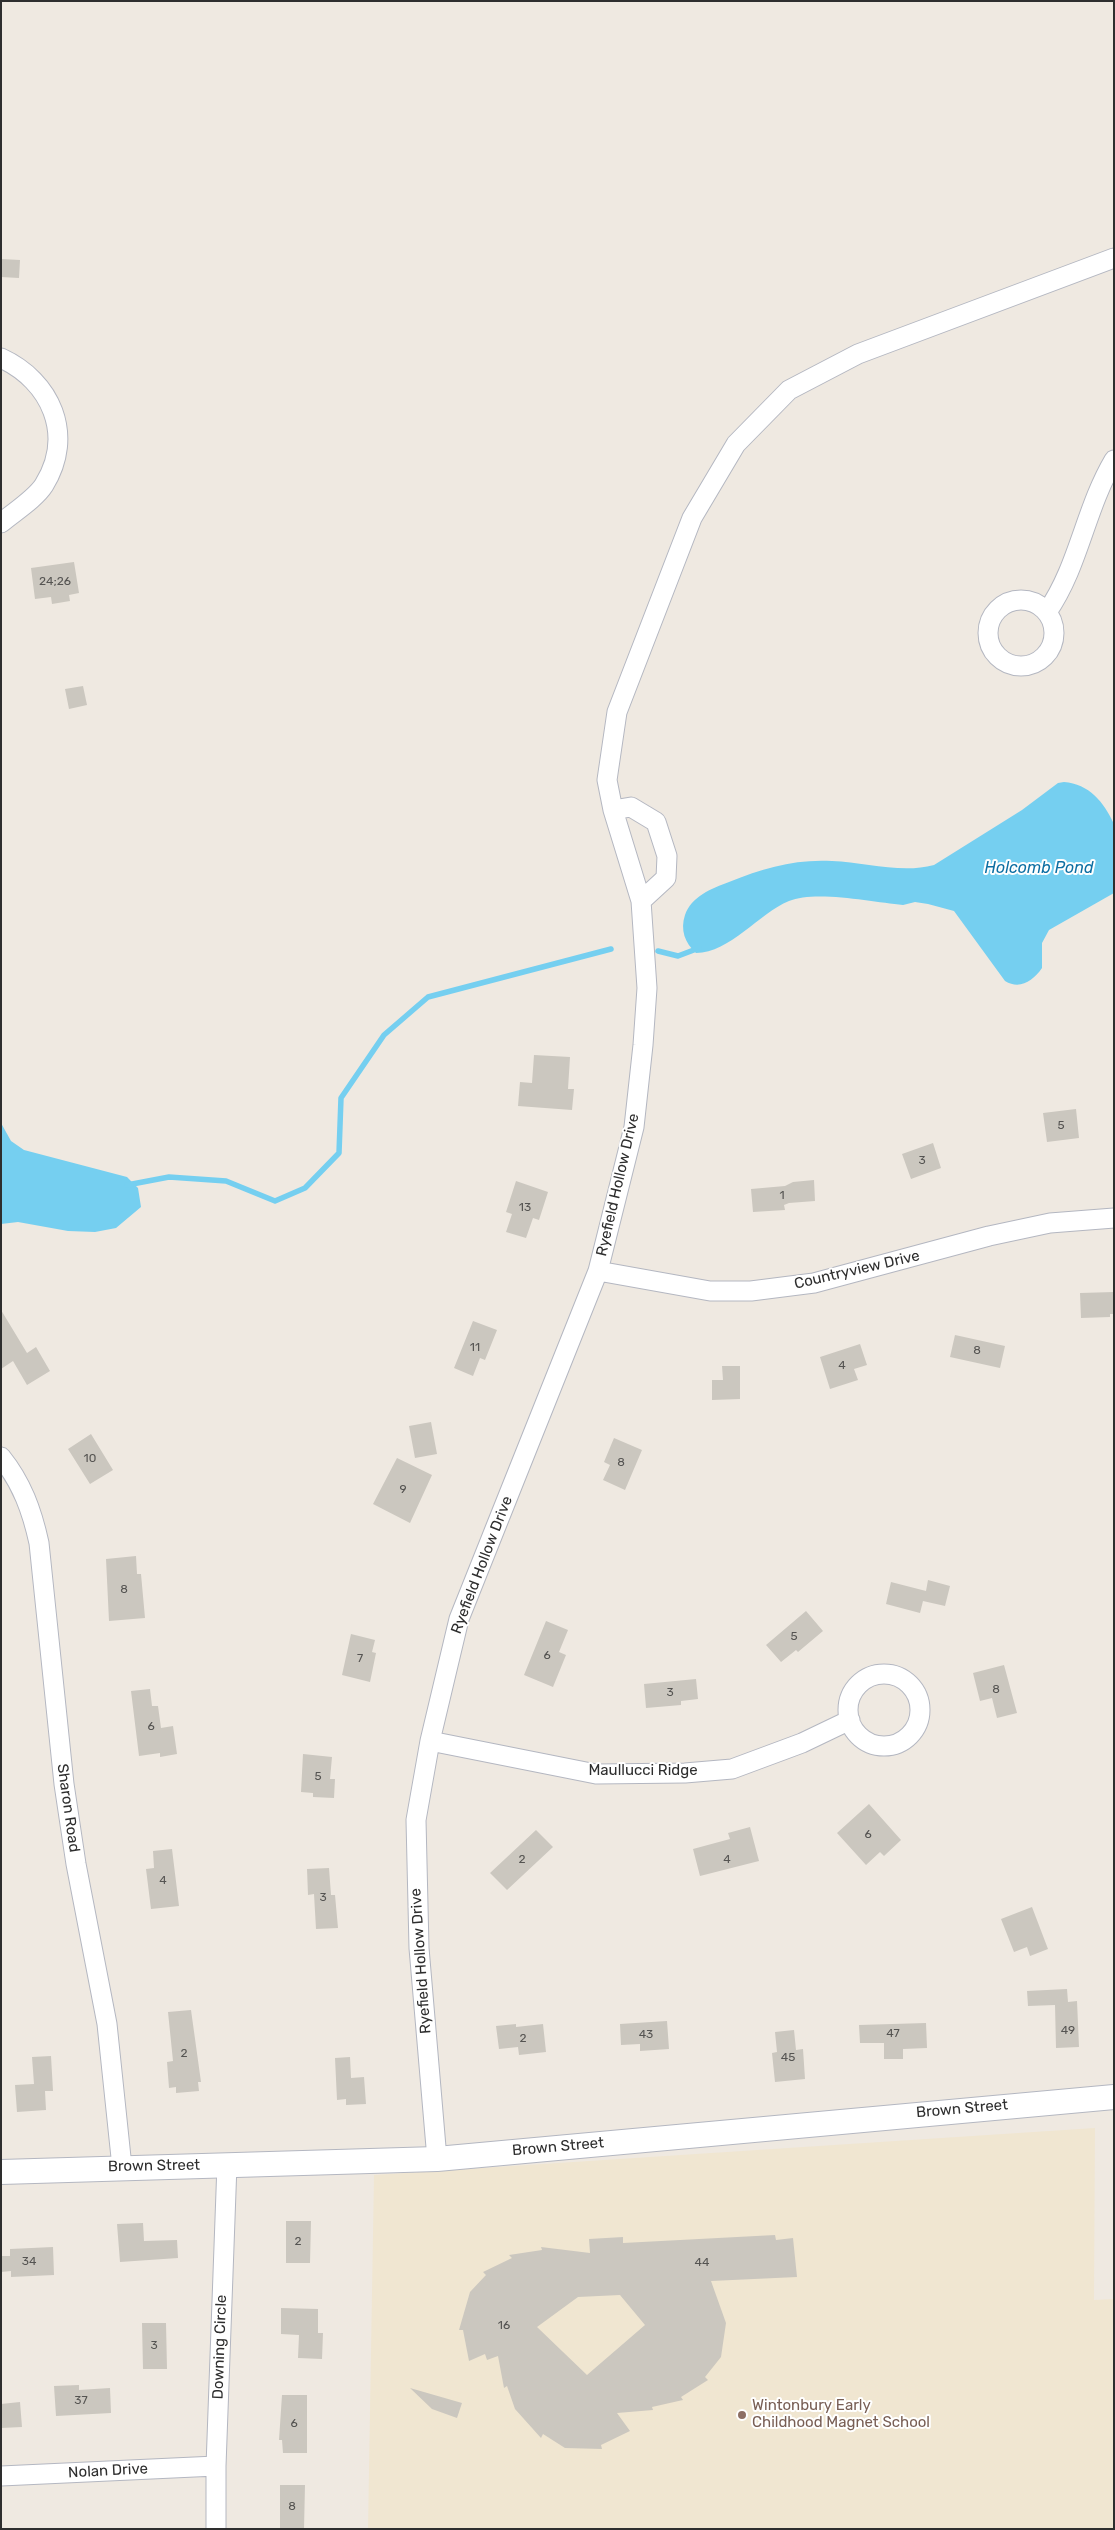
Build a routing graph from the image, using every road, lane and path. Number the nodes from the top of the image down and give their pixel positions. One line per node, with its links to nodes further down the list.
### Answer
1 (1114, 258): 6 (street, Ryefield Hollow Drive)
2 (1, 358): 4 (street)
3 (1114, 460): 5 (street)
4 (1, 523)
5 (1047, 612)
6 (612, 810): 7 (street, Ryefield Hollow Drive); 7 (street)
7 (641, 901): 9 (street, Ryefield Hollow Drive)
8 (1114, 1218): 9 (street, Countryview Drive)
9 (598, 1271): 12 (street, Ryefield Hollow Drive)
10 (1, 1457): 16 (street, Sharon Road)
11 (850, 1720): 12 (street, Maullucci Ridge)
12 (430, 1741): 14 (street, Ryefield Hollow Drive)
13 (1114, 2096): 14 (street, Brown Street)
14 (437, 2159): 15 (street, Brown Street)
15 (226, 2164): 16 (street, Brown Street); 18 (street, Downing Circle)
16 (122, 2166): 17 (street, Brown Street)
17 (1, 2172)
18 (216, 2466): 19 (street, Nolan Drive); 20 (street, Downing Circle)
19 (1, 2476)
20 (216, 2529)

